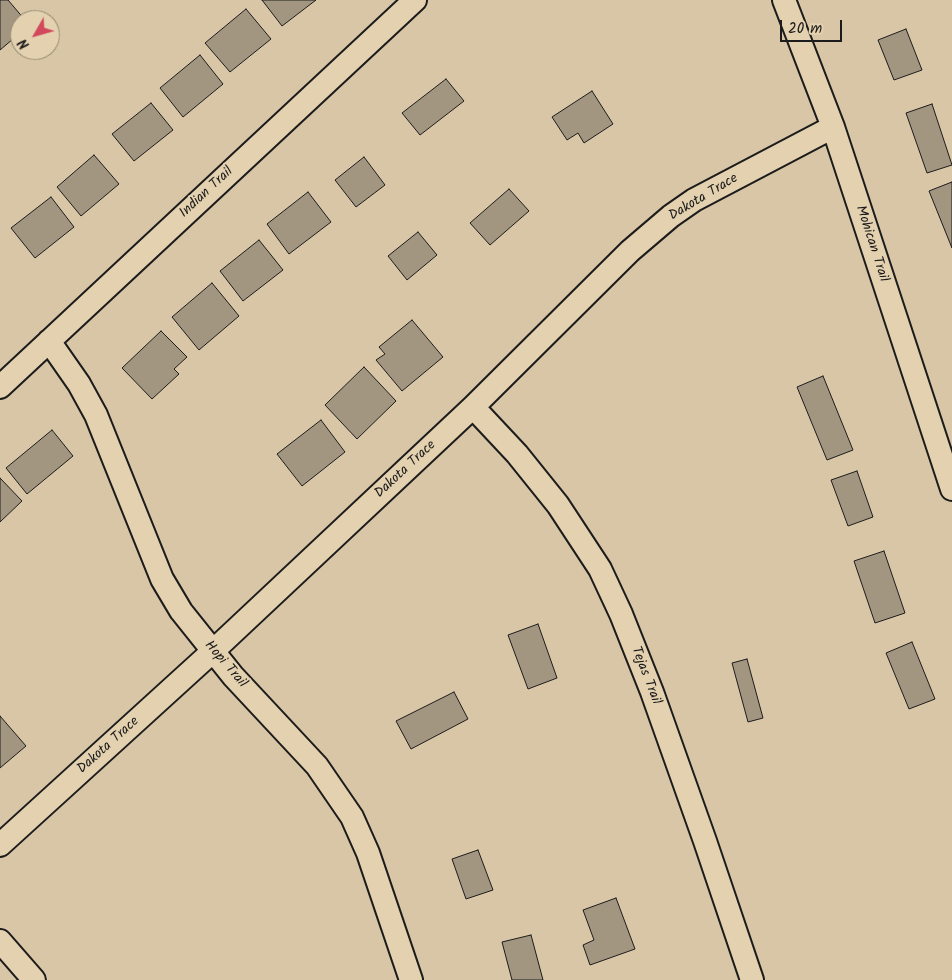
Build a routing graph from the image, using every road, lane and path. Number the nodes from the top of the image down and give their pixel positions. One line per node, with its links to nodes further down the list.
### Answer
1 (415, 0): 4 (street, Indian Trail)
2 (784, 0): 3 (street, Mohican Trail)
3 (833, 127): 6 (street, Dakota Trace); 7 (street, Mohican Trail)
4 (49, 341): 5 (street, Indian Trail); 8 (street, Hopi Trail)
5 (0, 387)
6 (473, 407): 8 (street, Dakota Trace); 13 (street, Tejas Trail)
7 (952, 490)
8 (212, 652): 9 (street, Dakota Trace); 12 (street, Hopi Trail)
9 (0, 845)
10 (0, 941): 11 (street)
11 (34, 980)
12 (411, 980)
13 (752, 980)

